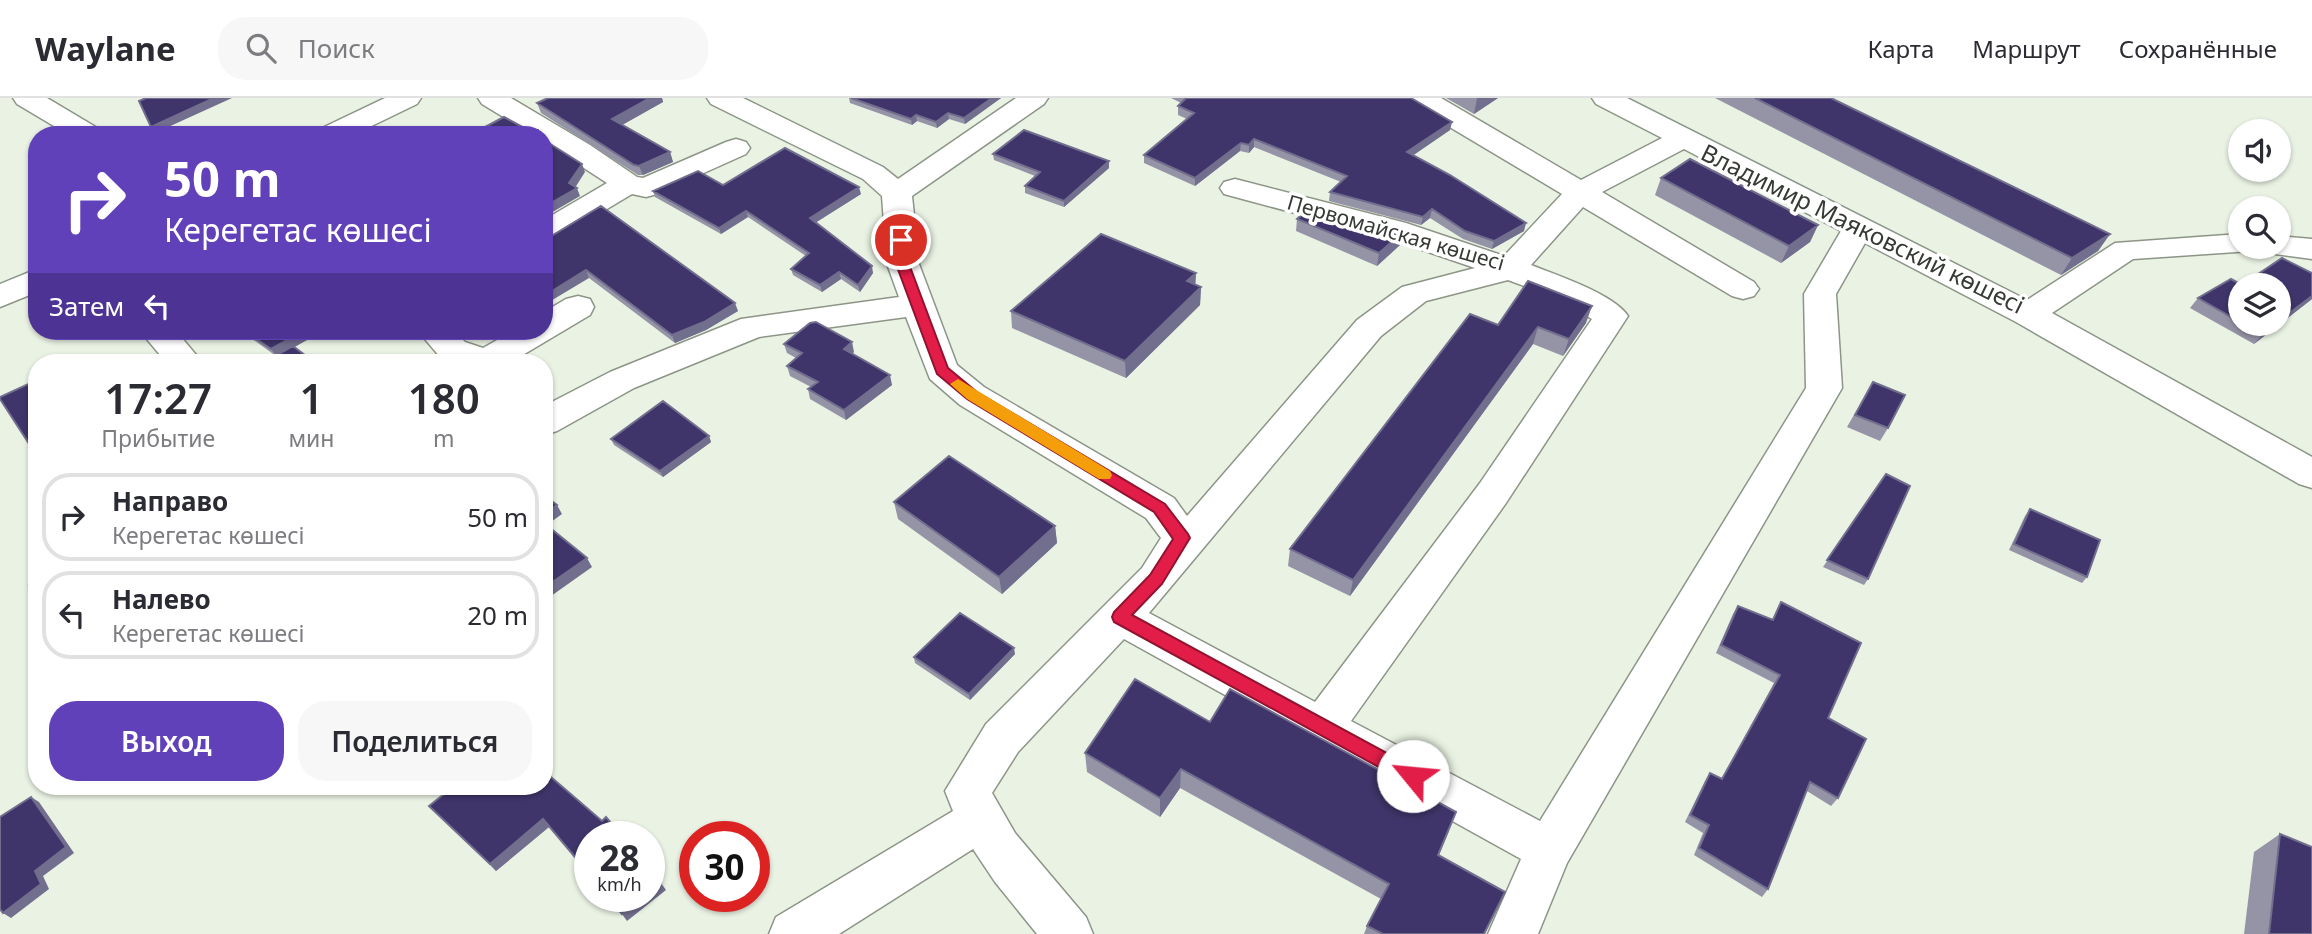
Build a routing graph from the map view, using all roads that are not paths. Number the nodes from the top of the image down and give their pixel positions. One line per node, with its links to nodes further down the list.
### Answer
1 (27, 98): 8 (street)
2 (407, 98): 9 (street)
3 (492, 98): 10 (street)
4 (721, 98): 17 (street)
5 (1034, 98): 17 (street)
6 (1422, 98): 16 (street)
7 (1606, 98): 12 (street, Владимир Маяковский көшесі)
8 (74, 126)
9 (349, 126)
10 (538, 126)
11 (553, 135): 14 (street)
12 (1682, 139): 16 (street, Первомайская көшесі); 19 (street, Владимир Маяковский көшесі)
13 (736, 148): 14 (street)
14 (627, 184): 18 (street)
15 (1235, 188): 23 (street, Первомайская көшесі)
16 (1580, 192): 23 (street, Первомайская көшесі); 25 (street)
17 (897, 193): 27 (street)
18 (553, 228)
19 (1857, 229): 29 (street, Владимир Маяковский көшесі); 43 (street)
20 (2228, 244): 29 (street, Владимир Маяковский көшесі)
21 (2291, 247): 22 (street)
22 (2312, 249)
23 (1510, 269): 39 (street); 41 (street)
24 (28, 283): 26 (street)
25 (1743, 289)
26 (0, 297)
27 (918, 305): 37 (street); 39 (street)
28 (578, 307): 30 (street)
29 (2028, 314): 38 (street)
30 (553, 322)
31 (165, 340): 34 (street)
32 (444, 340): 35 (street)
33 (523, 340): 36 (street)
34 (178, 354)
35 (464, 354)
36 (500, 354)
37 (553, 417)
38 (2312, 474)
39 (1156, 579): 40 (street)
40 (1120, 617): 41 (street); 42 (street)
41 (1322, 727): 43 (street)
42 (979, 820): 44 (street); 45 (street)
43 (1549, 850): 46 (street)
44 (794, 934)
45 (1068, 934)
46 (1513, 934)

